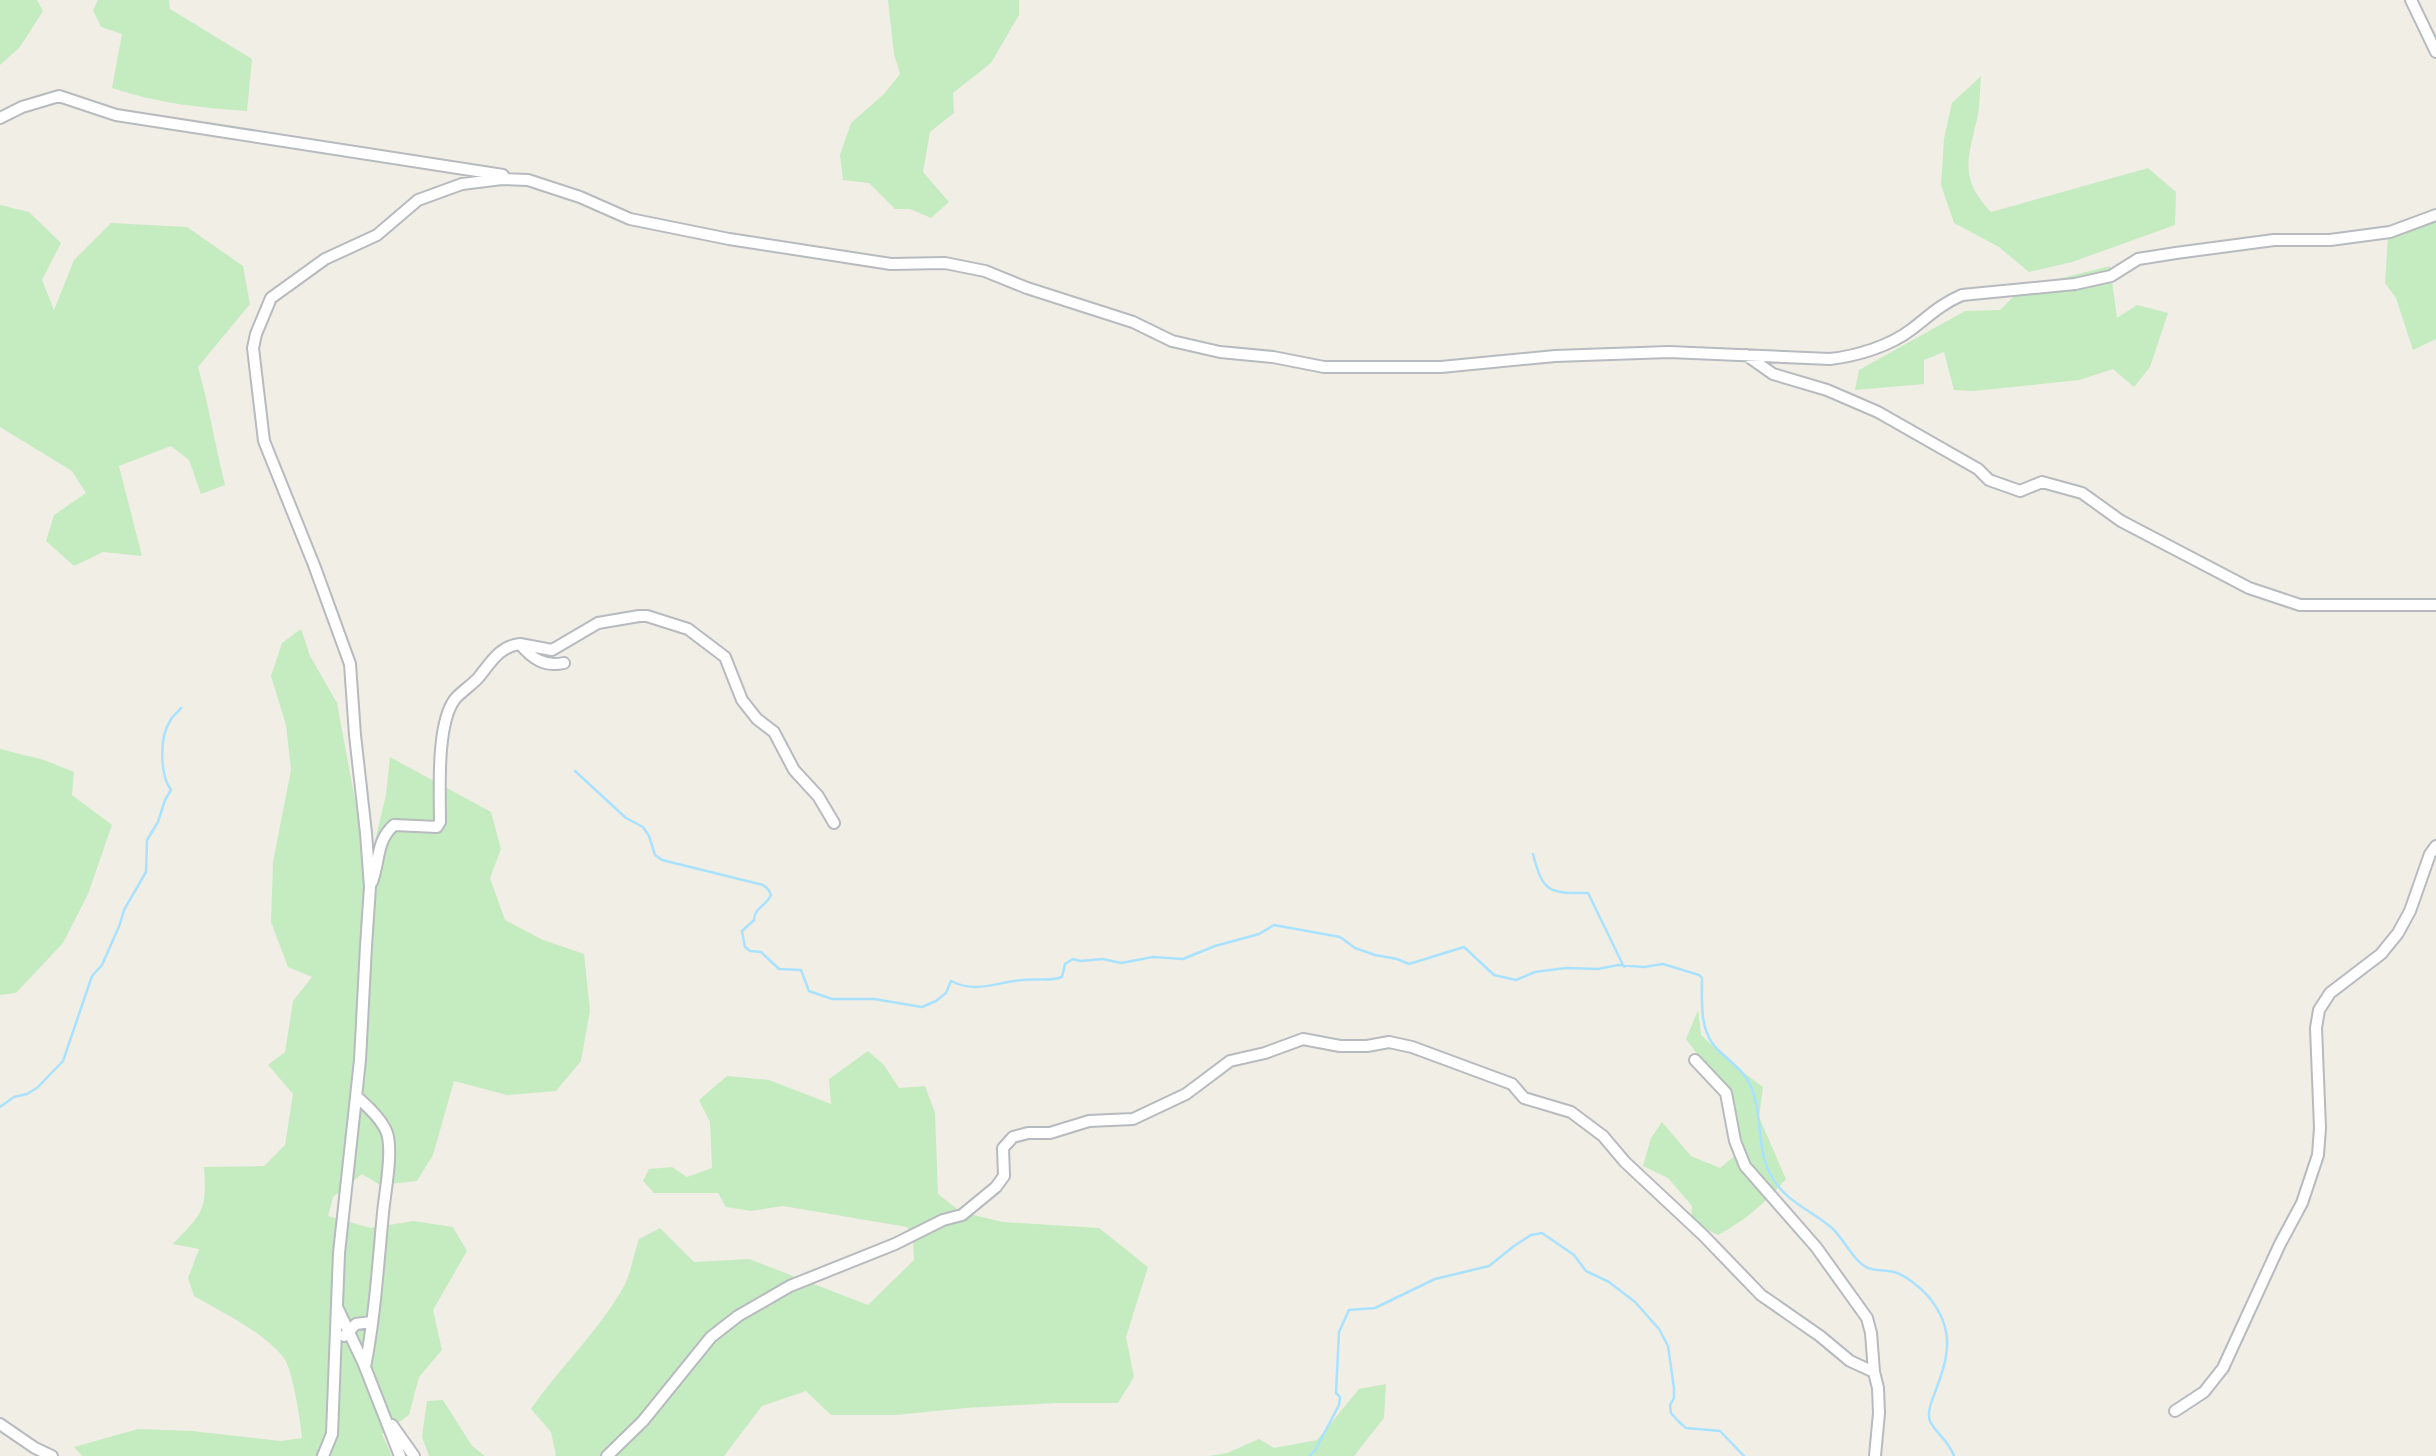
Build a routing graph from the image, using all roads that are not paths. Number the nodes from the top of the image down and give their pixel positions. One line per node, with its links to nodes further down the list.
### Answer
1 (2410, 0): 2 (street)
2 (2436, 52)
3 (0, 118): 4 (street)
4 (528, 180): 6 (street); 12 (street)
5 (2436, 215): 6 (street)
6 (1746, 355): 7 (street)
7 (2436, 606)
8 (520, 645): 9 (street); 10 (street); 12 (street)
9 (564, 663)
10 (834, 823)
11 (2436, 846): 21 (street)
12 (370, 887): 14 (street)
13 (1695, 1060): 20 (street)
14 (356, 1096): 15 (street); 16 (street)
15 (337, 1306): 17 (street); 18 (street)
16 (371, 1322): 17 (street); 19 (street)
17 (349, 1332): 18 (street); 19 (street)
18 (334, 1342): 25 (street)
19 (365, 1367): 22 (street)
20 (1874, 1372): 28 (street); 29 (street)
21 (2175, 1411)
22 (388, 1420): 26 (street); 27 (street)
23 (0, 1424): 24 (street)
24 (51, 1456)
25 (323, 1456)
26 (400, 1456)
27 (414, 1456)
28 (607, 1456)
29 (1875, 1456)

